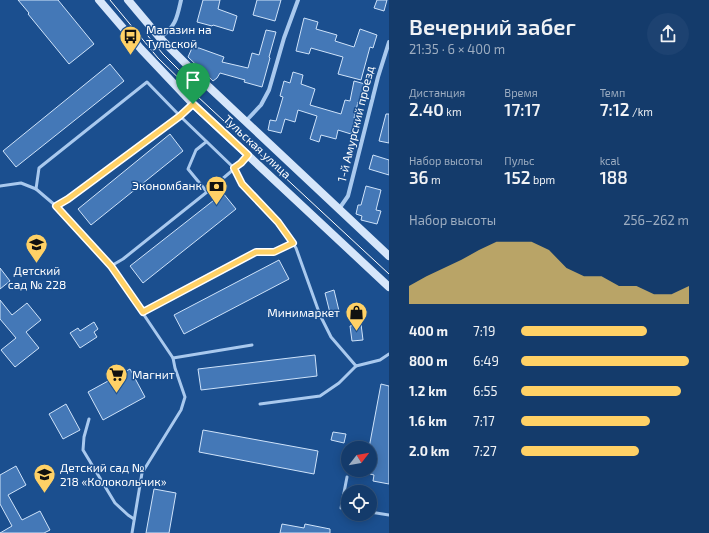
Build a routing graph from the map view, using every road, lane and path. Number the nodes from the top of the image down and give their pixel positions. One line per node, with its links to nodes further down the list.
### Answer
1 (99, 0): 7 (street, Тульская улица)
2 (128, 0): 5 (street, Тульская улица)
3 (181, 0): 5 (street)
4 (298, 0): 9 (street)
5 (160, 38): 9 (street, Тульская улица)
6 (389, 42): 17 (street, 1-й Амурский проезд)
7 (193, 104): 8 (lane); 11 (street, Тульская улица)
8 (180, 116): 10 (lane); 14 (lane); 16 (lane)
9 (245, 122): 17 (street, Тульская улица)
10 (206, 142): 12 (lane); 15 (lane)
11 (248, 155): 12 (lane); 21 (street, Тульская улица)
12 (234, 168): 15 (lane); 18 (lane)
13 (0, 186): 14 (lane)
14 (36, 189): 16 (lane)
15 (207, 192): 20 (lane)
16 (56, 206): 20 (lane)
17 (339, 209): 19 (street, Тульская улица)
18 (293, 243): 22 (lane); 26 (lane)
19 (387, 251)
20 (111, 266): 22 (lane)
21 (389, 287)
22 (143, 312): 25 (lane)
23 (252, 344): 25 (lane)
24 (389, 354): 26 (lane)
25 (173, 358): 33 (lane)
26 (356, 366): 27 (lane)
27 (260, 404)
28 (89, 419): 33 (lane)
29 (347, 477): 30 (lane)
30 (345, 485)
31 (377, 513): 32 (lane)
32 (389, 515)
33 (134, 520): 34 (lane)
34 (132, 533)

